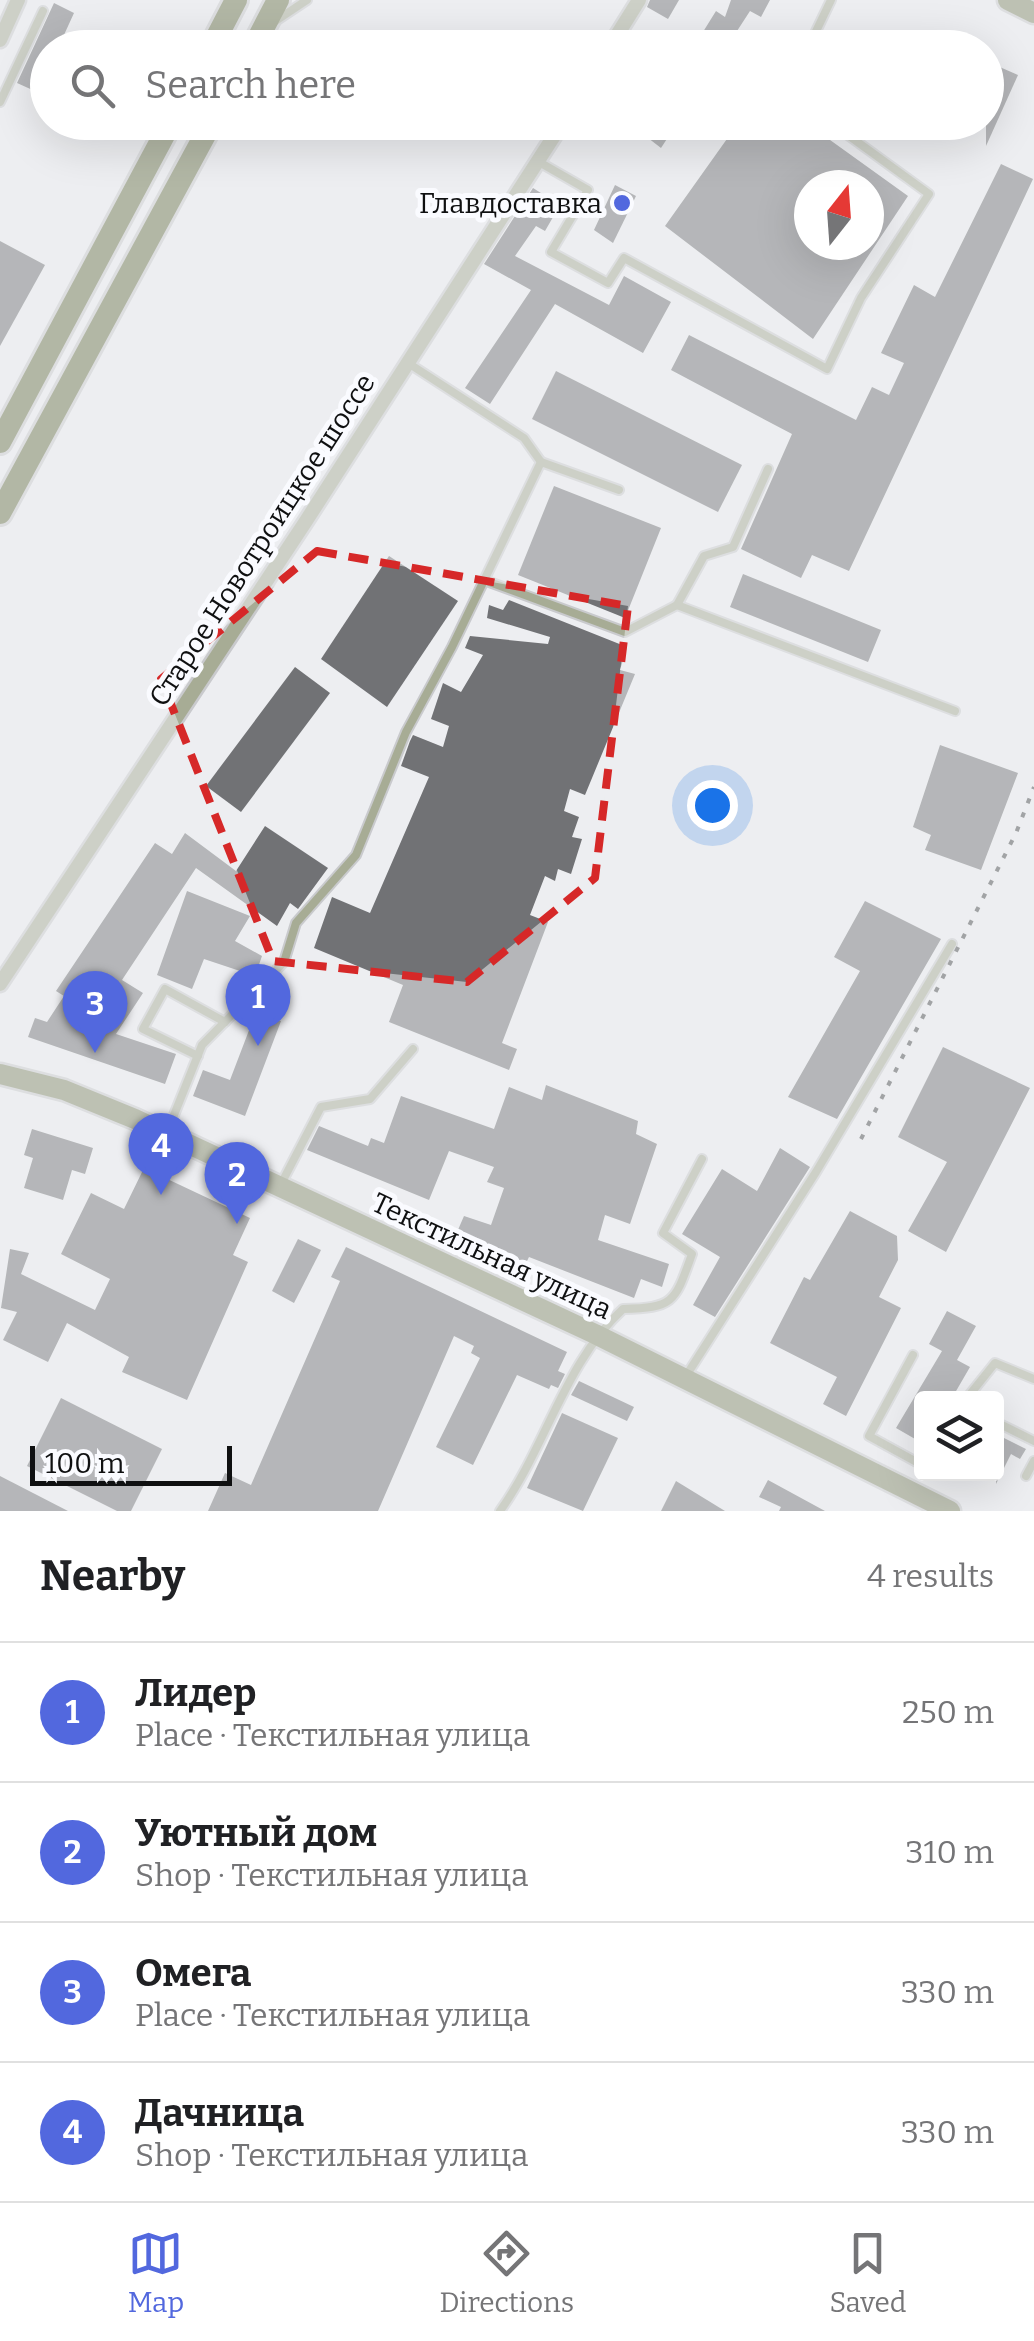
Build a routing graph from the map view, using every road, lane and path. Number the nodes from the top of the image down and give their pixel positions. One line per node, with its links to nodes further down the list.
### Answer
1 (18, 0): 17 (street)
2 (236, 0): 11 (main road)
3 (278, 0): 12 (main road)
4 (307, 0): 13 (lane)
5 (639, 0): 14 (street)
6 (831, 0): 15 (lane)
7 (1008, 0): 9 (main road)
8 (43, 11): 10 (lane)
9 (1034, 13)
10 (33, 30)
11 (220, 30)
12 (261, 30)
13 (268, 30)
14 (621, 30)
15 (817, 30)
16 (30, 36): 18 (lane)
17 (0, 40)
18 (2, 91): 19 (lane)
19 (0, 102)
20 (161, 140): 26 (main road)
21 (202, 140): 30 (main road)
22 (551, 140): 24 (street, Старое Новотроицкое шоссе)
23 (855, 140): 24 (lane)
24 (538, 161): 25 (street, Старое Новотроицкое шоссе)
25 (408, 363): 27 (lane); 35 (street, Старое Новотроицкое шоссе)
26 (0, 442)
27 (541, 462): 29 (lane); 31 (lane)
28 (768, 469): 32 (lane)
29 (619, 490)
30 (0, 513)
31 (484, 580): 32 (lane); 36 (lane)
32 (676, 605): 33 (lane)
33 (955, 711)
34 (952, 944): 46 (lane)
35 (0, 984)
36 (225, 1022): 38 (lane); 38 (lane)
37 (413, 1048): 42 (lane)
38 (198, 1056): 40 (lane)
39 (0, 1074): 40 (main road, Текстильная улица)
40 (166, 1134): 42 (main road, Текстильная улица)
41 (702, 1159): 43 (lane)
42 (280, 1186): 43 (main road, Текстильная улица)
43 (595, 1334): 46 (main road, Текстильная улица); 54 (lane)
44 (913, 1355): 50 (lane)
45 (1034, 1379): 47 (lane)
46 (684, 1380): 53 (main road, Текстильная улица)
47 (972, 1391)
48 (1004, 1426): 49 (lane)
49 (1034, 1441)
50 (914, 1461)
51 (1034, 1461): 52 (lane)
52 (1026, 1476)
53 (914, 1499): 55 (main road, Текстильная улица)
54 (500, 1511)
55 (950, 1511)

